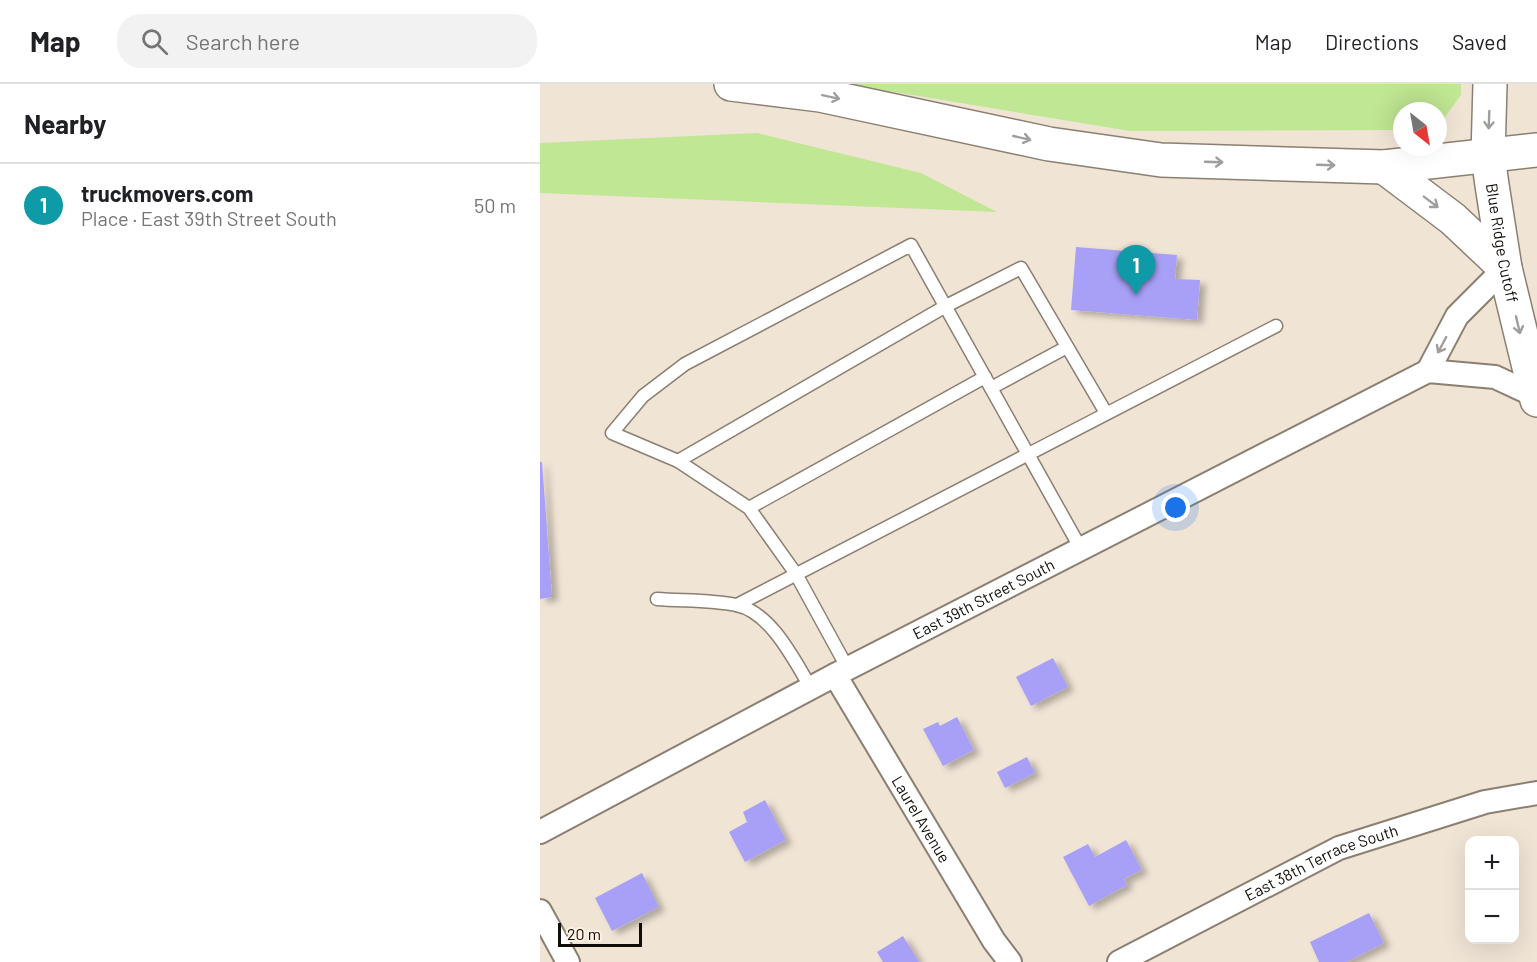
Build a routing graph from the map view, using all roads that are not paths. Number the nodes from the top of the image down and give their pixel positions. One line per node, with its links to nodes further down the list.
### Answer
1 (732, 84): 5 (main road, one-way to 5)
2 (1490, 84): 4 (main road, Blue Ridge Cutoff, one-way to 4)
3 (1537, 150): 4 (main road)
4 (1488, 156): 5 (main road); 6 (main road, Blue Ridge Cutoff)
5 (1384, 167): 6 (main road, one-way to 6)
6 (1505, 268): 10 (street, one-way to 10); 12 (main road, Blue Ridge Cutoff, one-way to 12)
7 (946, 306): 9 (lane); 11 (lane); 15 (lane); 15 (lane)
8 (1276, 326): 13 (lane)
9 (1067, 347): 11 (lane); 13 (lane)
10 (1428, 371): 12 (street); 17 (street, East 39th Street South)
11 (988, 382): 14 (lane); 16 (lane)
12 (1536, 397)
13 (1106, 413): 14 (lane)
14 (1028, 454): 17 (lane); 18 (lane)
15 (678, 461): 16 (lane)
16 (749, 508): 18 (lane)
17 (1081, 549): 21 (street, East 39th Street South)
18 (796, 574): 20 (lane); 21 (lane)
19 (657, 599): 20 (lane)
20 (737, 605): 22 (lane)
21 (842, 672): 22 (street, East 39th Street South); 27 (street, Laurel Avenue)
22 (811, 688): 24 (street, East 39th Street South)
23 (1537, 793): 28 (street, East 38th Terrace South)
24 (540, 832)
25 (540, 911): 26 (street)
26 (568, 962)
27 (1010, 962)
28 (1119, 962)

